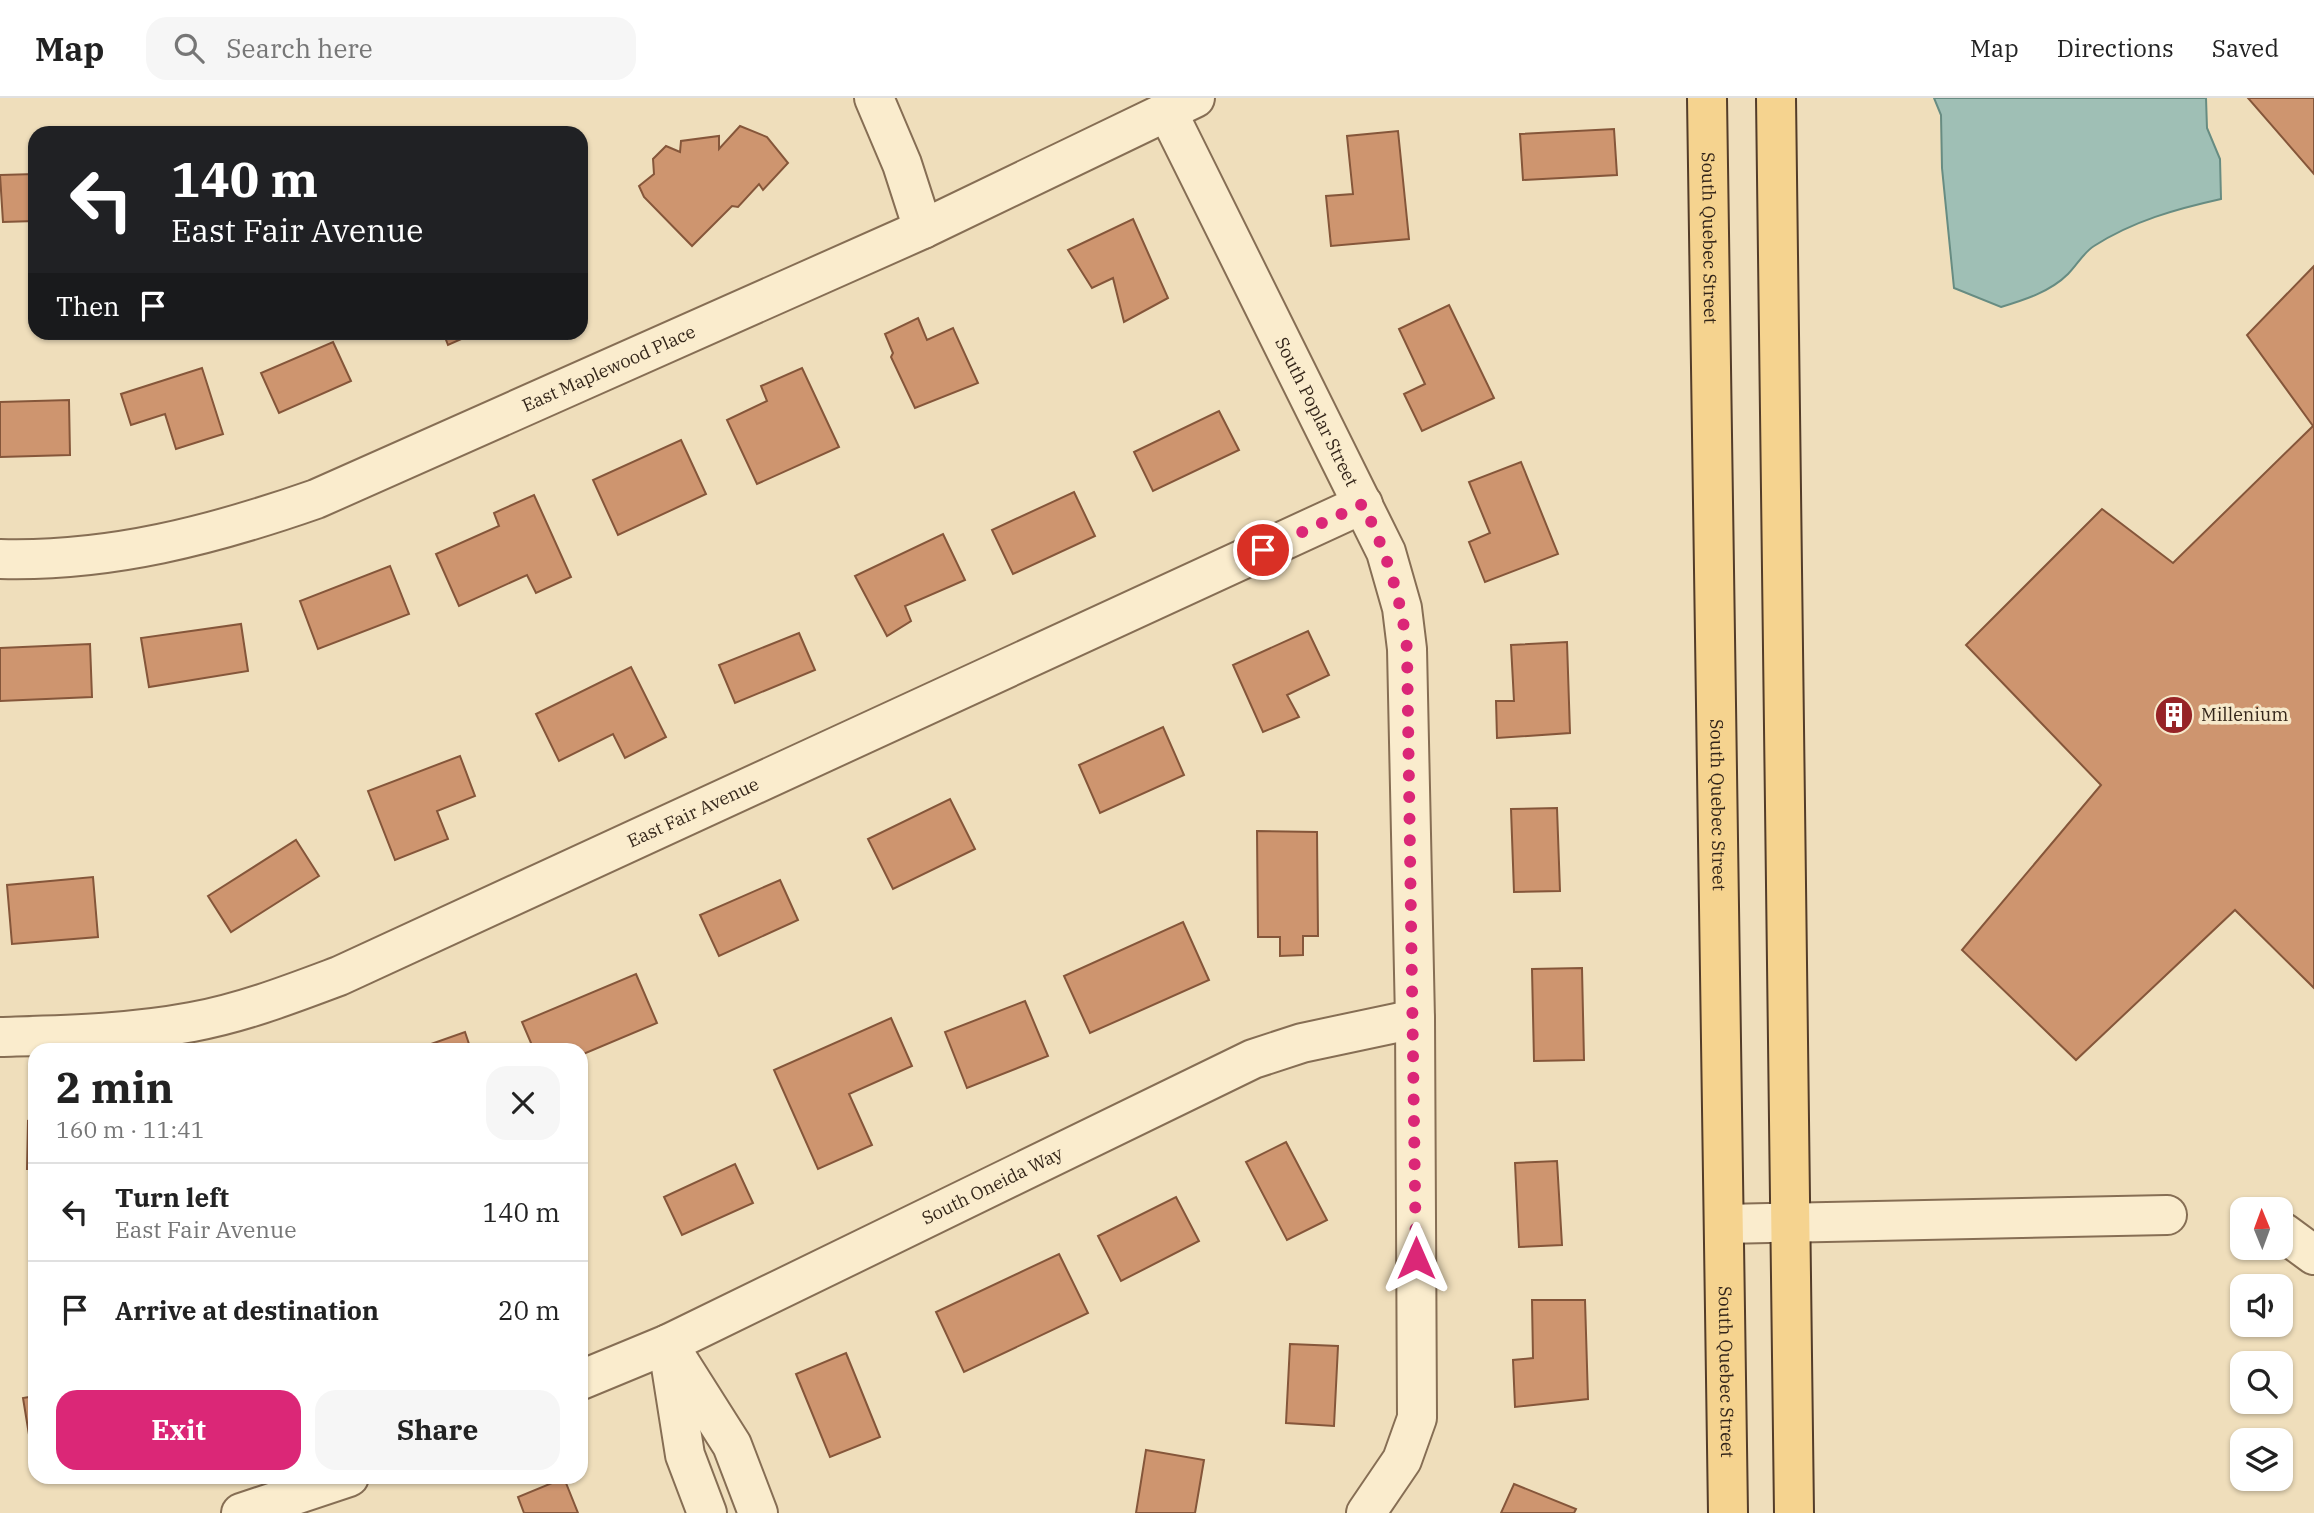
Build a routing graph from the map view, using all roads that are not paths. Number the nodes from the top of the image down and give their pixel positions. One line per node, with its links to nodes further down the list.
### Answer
1 (874, 98): 5 (street)
2 (1707, 98): 12 (main road, South Quebec Street)
3 (1776, 98): 11 (main road)
4 (1181, 104): 5 (street, East Maplewood Place); 6 (street, South Poplar Street)
5 (923, 229): 7 (street, East Maplewood Place)
6 (1363, 504): 8 (street, South Poplar Street); 9 (street, East Fair Avenue)
7 (0, 559)
8 (1415, 1018): 15 (street, South Oneida Way); 21 (street, South Poplar Street)
9 (0, 1037)
10 (2167, 1215): 11 (street)
11 (1791, 1222): 12 (street); 23 (main road)
12 (1724, 1224): 22 (main road, South Quebec Street)
13 (2293, 1240): 14 (street)
14 (2314, 1255)
15 (668, 1344): 16 (street, South Oneida Way); 19 (street); 20 (street)
16 (588, 1377)
17 (328, 1484): 18 (street)
18 (241, 1513)
19 (707, 1513)
20 (758, 1513)
21 (1366, 1513)
22 (1728, 1513)
23 (1794, 1513)

